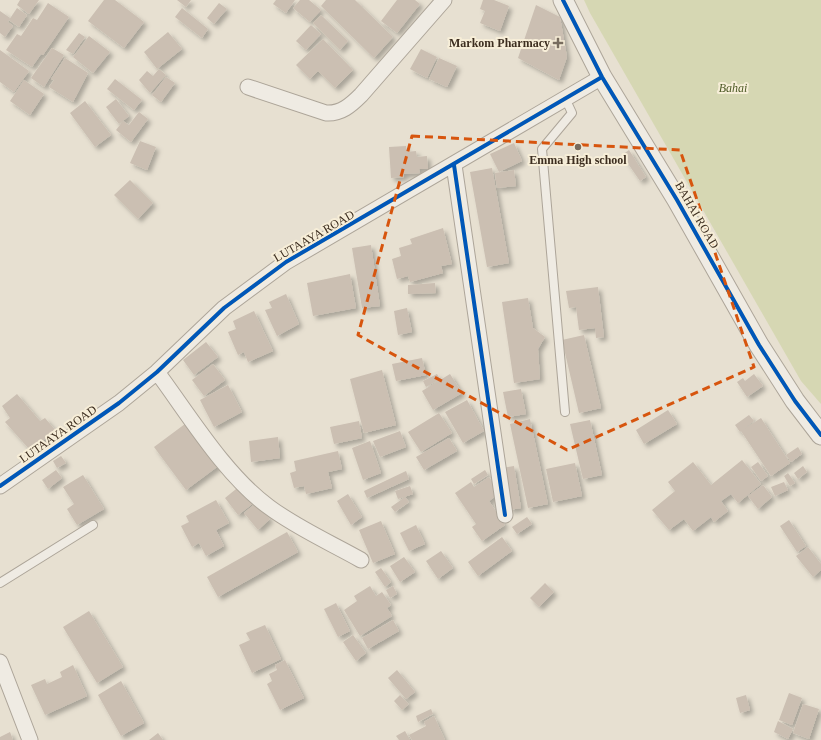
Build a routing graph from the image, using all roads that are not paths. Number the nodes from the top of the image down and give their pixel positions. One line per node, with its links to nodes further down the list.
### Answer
1 (444, 0): 4 (street)
2 (563, 0): 3 (street, BAHAI ROAD)
3 (602, 77): 5 (street, LUTAAYA ROAD); 9 (street, BAHAI ROAD)
4 (248, 86)
5 (565, 98): 6 (street, LUTAAYA ROAD); 8 (lane)
6 (454, 165): 7 (street, LUTAAYA ROAD); 11 (street)
7 (157, 372): 10 (street, LUTAAYA ROAD); 13 (street)
8 (565, 412)
9 (821, 435)
10 (0, 486)
11 (505, 515)
12 (93, 525): 14 (lane)
13 (361, 560)
14 (0, 583)
15 (0, 662): 16 (street)
16 (30, 740)

